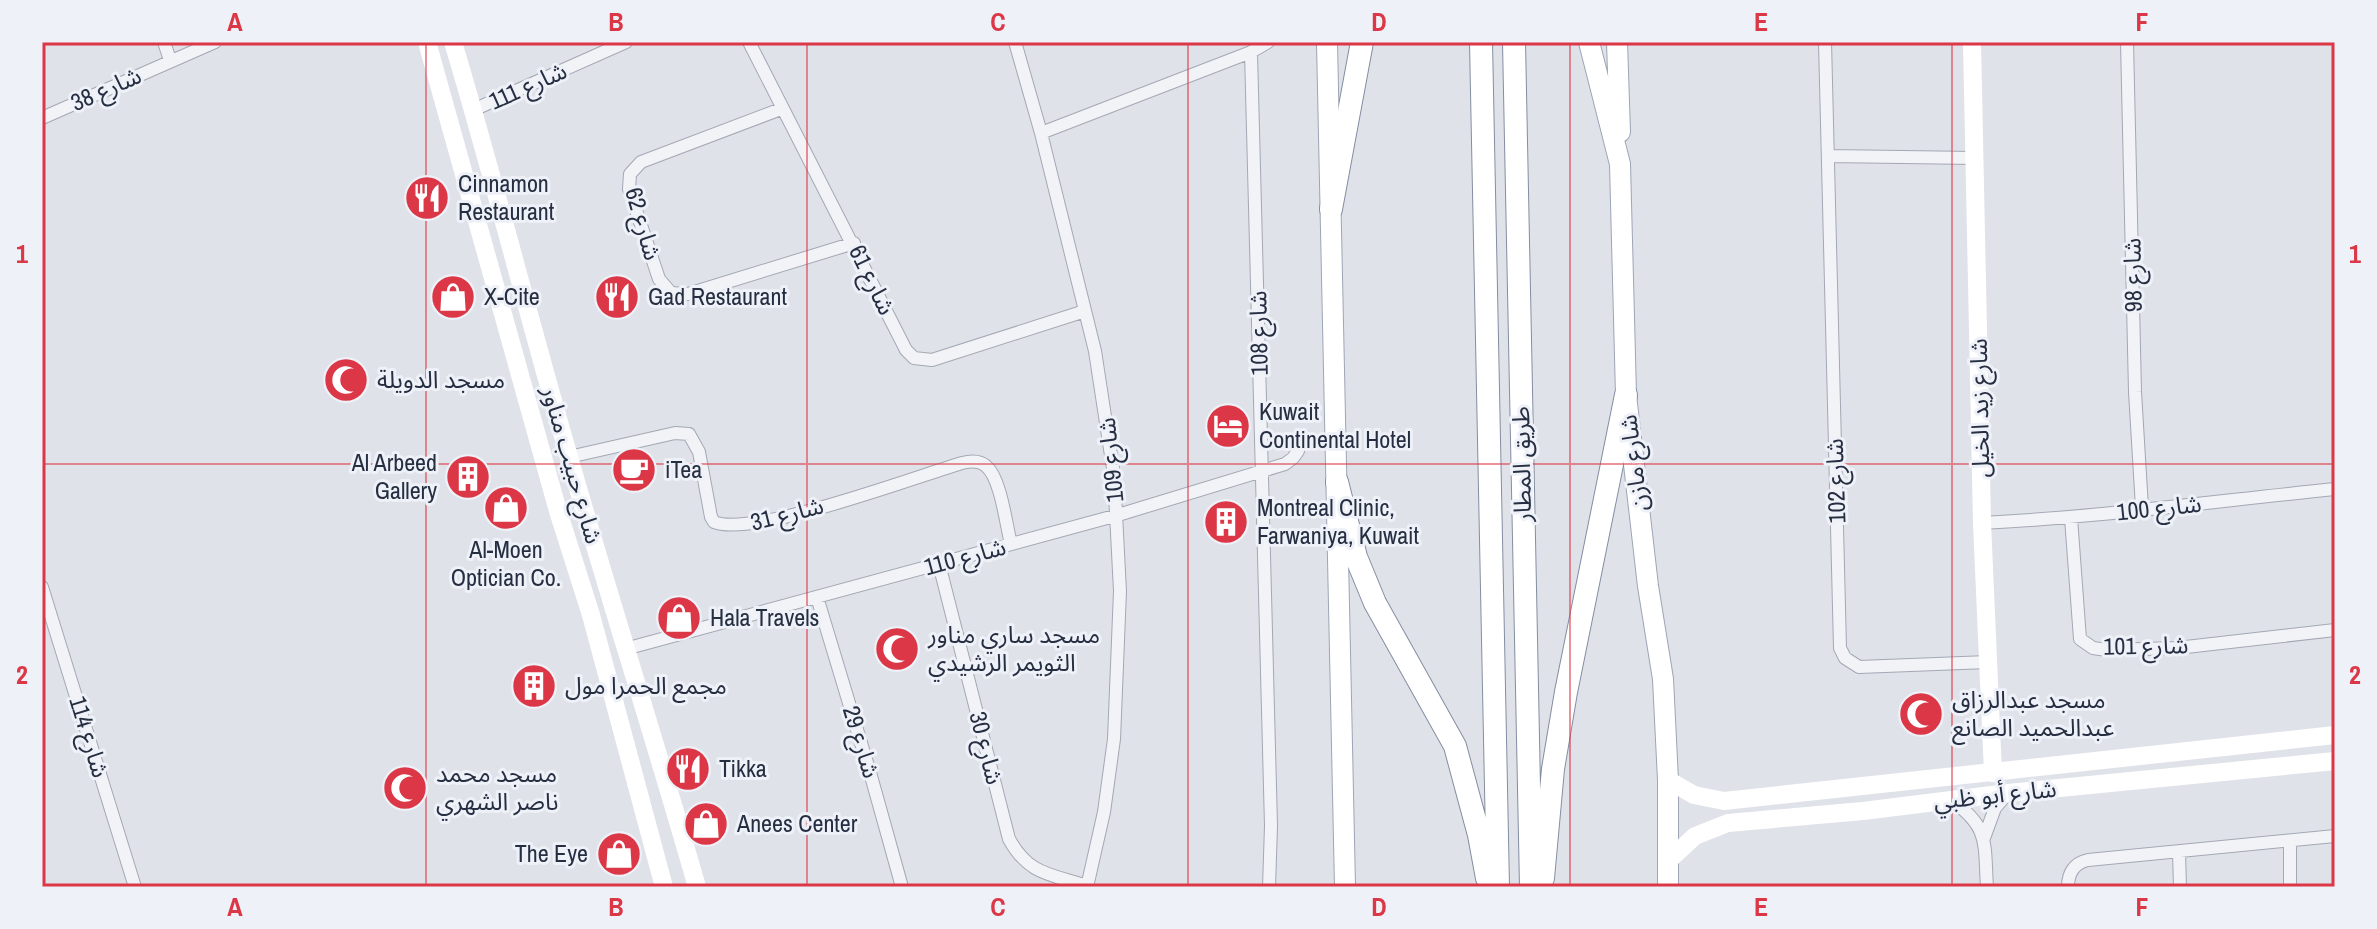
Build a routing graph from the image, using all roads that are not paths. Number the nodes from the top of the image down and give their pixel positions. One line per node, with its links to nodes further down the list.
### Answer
1 (164, 42): 19 (street)
2 (215, 42): 19 (street, شارع 38)
3 (427, 42): 30 (street, شارع حبيب مناور)
4 (453, 42): 21 (street, شارع حبيب مناور)
5 (626, 42): 21 (street, شارع 111)
6 (749, 42): 20 (street, شارع 61)
7 (1015, 42): 23 (street, شارع 109)
8 (1268, 42): 18 (street)
9 (1327, 42): 27 (main road)
10 (1362, 42): 27 (highway)
11 (1481, 42): 72 (highway, طريق المطار)
12 (1514, 42): 73 (highway, طريق المطار)
13 (1589, 42): 26 (main road, شارع مازن)
14 (1617, 42): 26 (main road)
15 (1825, 42): 24 (street, شارع 102)
16 (1972, 42): 25 (street, شارع زيد الخيل)
17 (2127, 42): 38 (street, شارع 98)
18 (1251, 52): 23 (street); 35 (street, شارع 108)
19 (170, 60): 22 (street, شارع 38)
20 (781, 109): 28 (street, شارع 61); 28 (street, شارع 62)
21 (473, 110): 29 (street, شارع حبيب مناور)
22 (42, 118)
23 (1041, 133): 31 (street, شارع 109)
24 (1828, 156): 25 (street); 50 (street, شارع 102)
25 (1975, 158): 41 (street, شارع زيد الخيل)
26 (1620, 164): 32 (main road, شارع مازن)
27 (1331, 209): 36 (main road)
28 (854, 243): 31 (street, شارع 61)
29 (518, 274): 30 (street); 34 (street, شارع حبيب مناور)
30 (496, 290): 45 (street, شارع حبيب مناور)
31 (1085, 311): 39 (street, شارع 109)
32 (1626, 395): 54 (main road, شارع مازن); 74 (highway)
33 (1298, 451): 35 (street, شارع 110)
34 (569, 457): 42 (street, شارع 31); 44 (street, شارع حبيب مناور)
35 (1261, 470): 39 (street, شارع 110); 69 (street, شارع 108)
36 (1337, 482): 70 (main road); 71 (highway)
37 (2335, 489): 38 (street, شارع 100)
38 (2142, 508): 40 (street, شارع 100)
39 (1118, 515): 42 (street, شارع 110); 64 (street, شارع 109)
40 (2071, 518): 41 (street, شارع 100); 48 (street, شارع 101)
41 (1982, 523): 50 (street, شارع زيد الخيل)
42 (1011, 544): 43 (street, شارع 110)
43 (939, 564): 47 (street, شارع 110); 64 (street, شارع 30)
44 (607, 585): 45 (street); 49 (street, شارع حبيب مناور)
45 (582, 588): 66 (street, شارع حبيب مناور)
46 (43, 595): 65 (street, شارع 114)
47 (817, 597): 49 (street, شارع 110); 68 (street, شارع 29)
48 (2335, 630)
49 (625, 649): 67 (street, شارع حبيب مناور)
50 (1988, 662): 53 (street, شارع زيد الخيل)
51 (2335, 735): 53 (street, شارع أبو ظبي)
52 (2335, 761): 56 (street, شارع أبو ظبي)
53 (1993, 773): 55 (street, شارع أبو ظبي)
54 (1668, 780): 55 (street, شارع أبو ظبي); 63 (main road, شارع مازن)
55 (1858, 788): 58 (street)
56 (2008, 793): 57 (street, شارع أبو ظبي); 60 (street)
57 (1950, 800): 58 (street, شارع أبو ظبي); 60 (street)
58 (1863, 811): 63 (street, شارع أبو ظبي)
59 (2335, 836): 61 (street)
60 (1984, 838): 76 (street)
61 (2290, 841): 62 (street); 79 (street)
62 (2179, 852): 77 (street); 78 (street)
63 (1668, 861): 75 (main road, شارع مازن)
64 (1087, 886)
65 (135, 887)
66 (664, 887)
67 (697, 887)
68 (902, 887)
69 (1269, 887)
70 (1345, 887)
71 (1489, 887)
72 (1498, 887)
73 (1531, 887)
74 (1542, 887)
75 (1668, 887)
76 (1987, 887)
77 (2068, 887)
78 (2180, 887)
79 (2290, 887)

